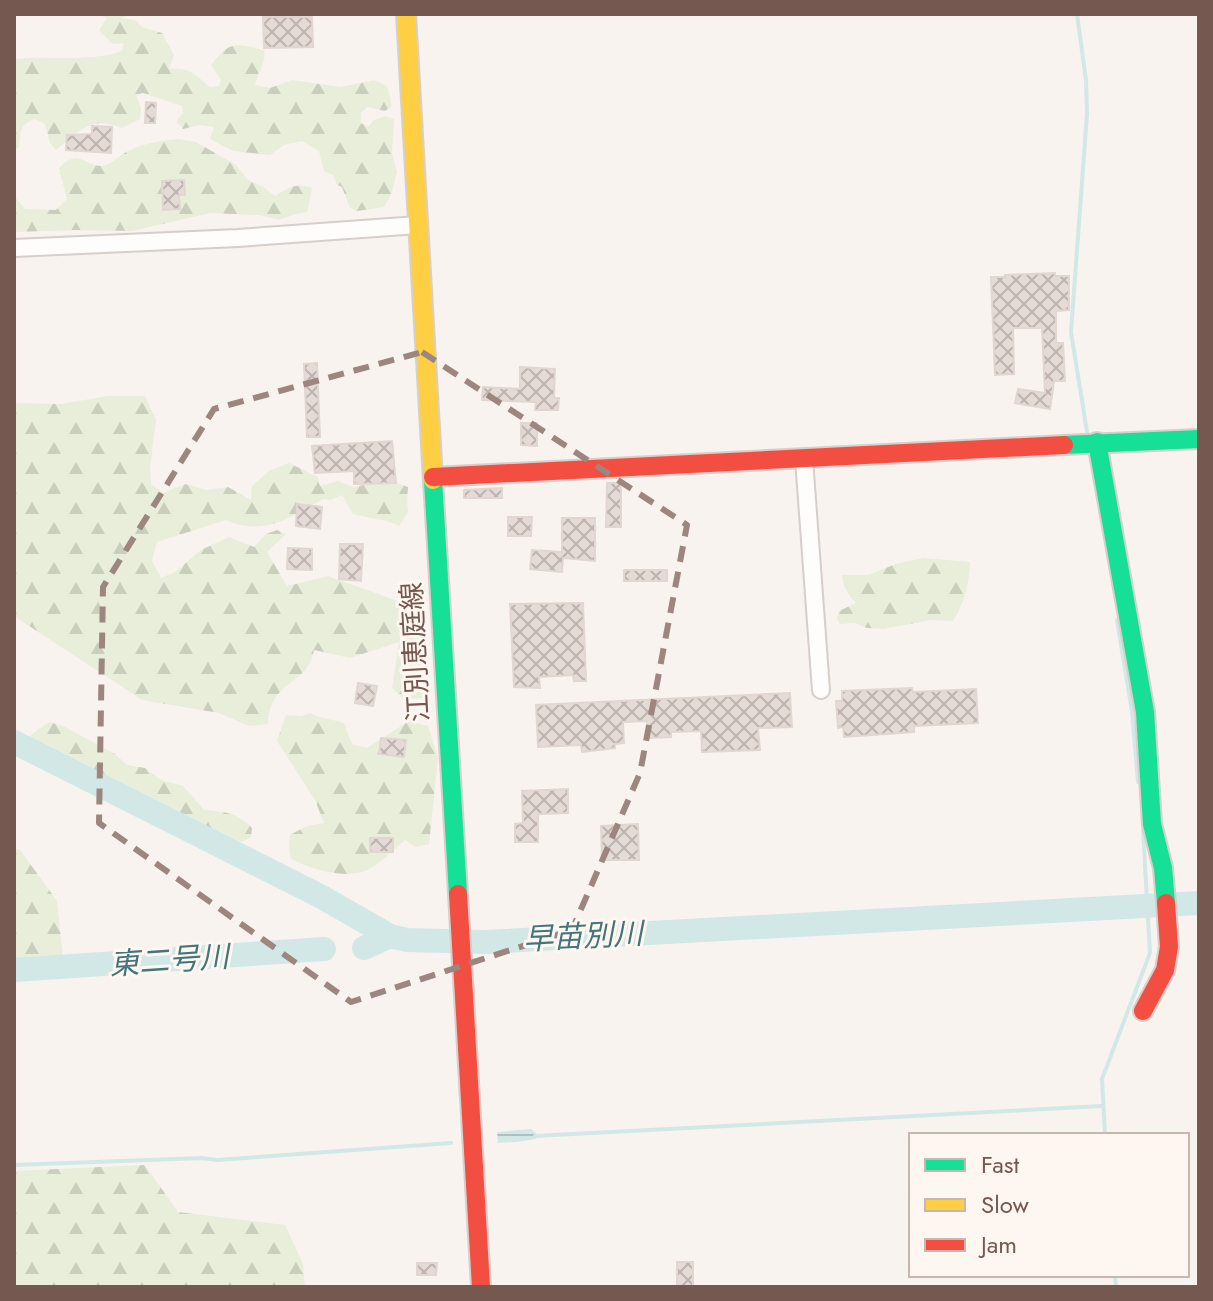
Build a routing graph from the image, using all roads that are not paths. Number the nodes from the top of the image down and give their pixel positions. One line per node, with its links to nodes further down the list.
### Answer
1 (406, 14): 2 (street, 江別恵庭線)
2 (418, 225): 3 (street); 7 (street, 江別恵庭線)
3 (14, 248)
4 (1199, 439): 5 (street)
5 (1091, 443): 6 (street); 9 (street)
6 (804, 459): 7 (street); 8 (street)
7 (433, 477): 10 (street, 江別恵庭線)
8 (821, 690)
9 (1143, 1011)
10 (481, 1287)

